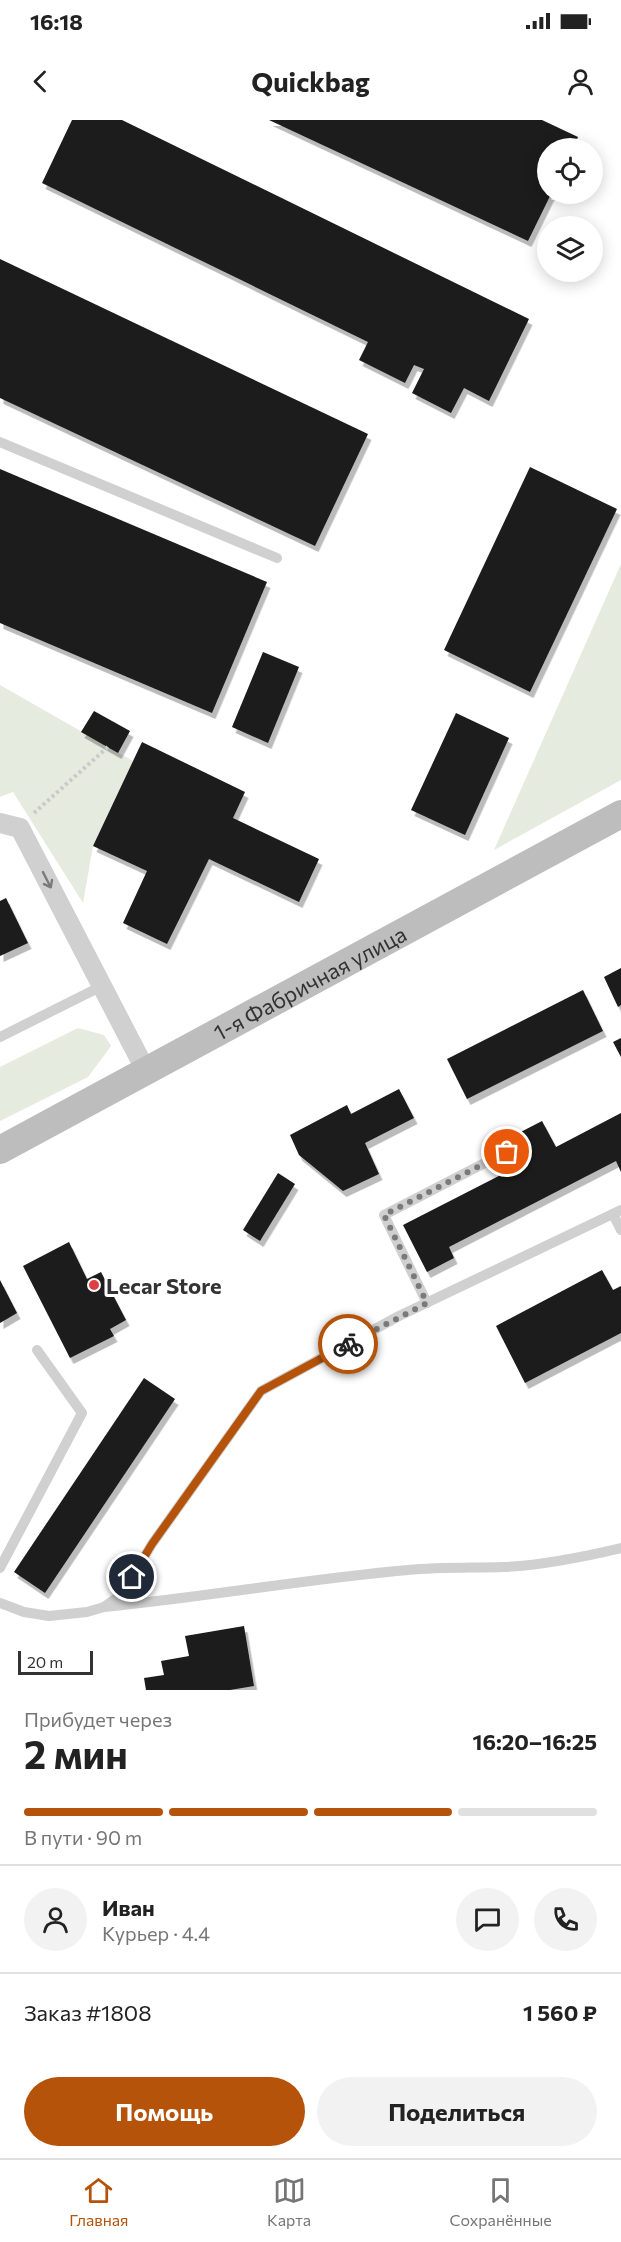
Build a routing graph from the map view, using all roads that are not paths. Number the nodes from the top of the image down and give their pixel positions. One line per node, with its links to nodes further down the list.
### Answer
1 (0, 442): 2 (lane)
2 (277, 558)
3 (621, 814): 7 (main road, 1-я Фабричная улица)
4 (0, 823): 5 (street, one-way to 5)
5 (102, 986): 6 (lane); 7 (street)
6 (0, 1037)
7 (146, 1071): 8 (main road, 1-я Фабричная улица)
8 (0, 1150)
9 (507, 1152): 12 (lane)
10 (617, 1212): 11 (lane); 12 (lane)
11 (621, 1230)
12 (427, 1303): 17 (lane)
13 (37, 1350): 15 (lane)
14 (621, 1548): 17 (lane)
15 (0, 1568)
16 (0, 1603): 17 (lane)
17 (104, 1608)

